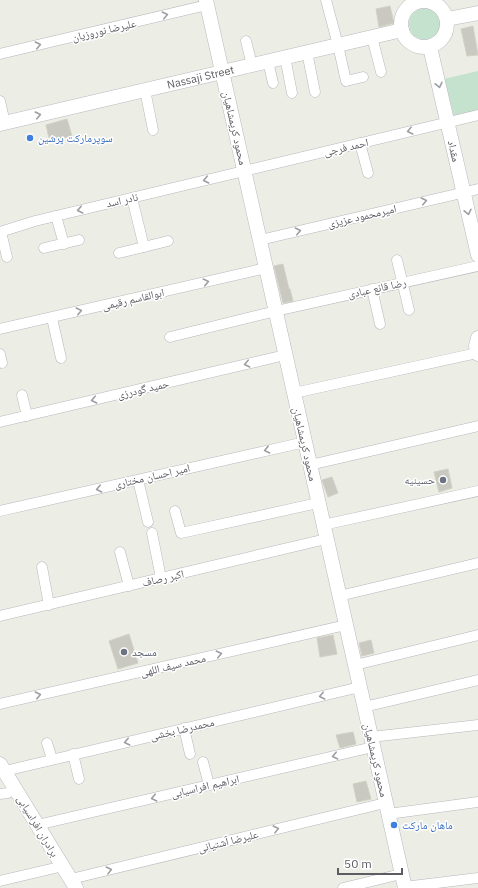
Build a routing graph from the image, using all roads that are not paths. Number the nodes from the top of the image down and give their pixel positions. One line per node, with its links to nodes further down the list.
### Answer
1 (326, 0): 9 (street)
2 (418, 1): 5 (street); 6 (street)
3 (207, 3): 12 (street, علیرضا نوروزیان, one-way to 3); 16 (street, محمود کریمشاهیان)
4 (478, 13): 5 (street)
5 (447, 19): 10 (street)
6 (402, 30): 7 (street, Nassaji Street); 10 (street)
7 (372, 37): 9 (street, Nassaji Street); 17 (street)
8 (246, 41): 15 (street)
9 (338, 45): 11 (street, Nassaji Street); 18 (street)
10 (430, 47): 25 (street, مقداد, one-way to 25)
11 (306, 52): 13 (street, Nassaji Street); 21 (street)
12 (0, 54)
13 (285, 58): 14 (street, Nassaji Street); 22 (street)
14 (268, 61): 15 (street, Nassaji Street); 19 (street)
15 (252, 65): 16 (street, Nassaji Street)
16 (222, 72): 20 (street, Nassaji Street); 29 (street, محمود کریمشاهیان)
17 (381, 72)
18 (363, 77)
19 (273, 83)
20 (145, 90): 26 (street, Nassaji Street, one-way to 20); 27 (street)
21 (315, 92)
22 (292, 93)
23 (0, 101): 26 (street)
24 (478, 115): 25 (street, احمد فرجی)
25 (448, 122): 28 (street, احمد فرجی, one-way to 28); 32 (street, مقداد)
26 (3, 124)
27 (153, 130)
28 (360, 143): 29 (street, احمد فرجی); 30 (street)
29 (244, 171): 33 (street, نادر اسد, one-way to 33); 37 (street, محمود کریمشاهیان)
30 (368, 173)
31 (478, 189): 32 (street, امیرمحمود عزیزی)
32 (464, 192): 37 (street, امیرمحمود عزیزی, one-way to 32); 43 (street, مقداد, one-way to 43)
33 (132, 198): 34 (street, نادر اسد, one-way to 34); 40 (street)
34 (56, 216): 35 (street, نادر اسد); 39 (street)
35 (1, 232): 44 (street)
36 (79, 240): 39 (street)
37 (260, 240): 47 (street, محمود کریمشاهیان)
38 (168, 241): 40 (street)
39 (64, 244): 41 (street)
40 (144, 247): 42 (street)
41 (44, 248)
42 (119, 253)
43 (478, 255)
44 (7, 257)
45 (397, 260): 48 (street)
46 (478, 266): 48 (street, رضا قانع عبادی)
47 (266, 268): 51 (street, محمود کریمشاهیان); 52 (street, ابوالقاسم رقیمی, one-way to 47)
48 (403, 282): 49 (street, رضا قانع عبادی); 50 (street)
49 (372, 289): 51 (street, رضا قانع عبادی); 53 (street)
50 (409, 310)
51 (276, 311): 55 (street, رضا قانع عبادی); 58 (street, محمود کریمشاهیان)
52 (52, 318): 54 (street, ابوالقاسم رقیمی); 59 (street)
53 (380, 324)
54 (0, 330)
55 (170, 337)
56 (478, 338): 57 (street)
57 (478, 354): 60 (street)
58 (285, 355): 60 (street, محمود کریمشاهیان); 62 (street, حمید گودرزی, one-way to 62)
59 (61, 358)
60 (294, 393): 65 (street, محمود کریمشاهیان)
61 (22, 395): 62 (street)
62 (26, 416): 63 (street, حمید گودرزی)
63 (0, 422)
64 (478, 426): 66 (street)
65 (305, 442): 66 (street, محمود کریمشاهیان); 67 (street, امیر احسان مختاری, one-way to 67)
66 (310, 465): 69 (street, محمود کریمشاهیان)
67 (138, 480): 70 (street, امیر احسان مختاری, one-way to 70); 72 (street)
68 (478, 491): 73 (street)
69 (318, 503): 71 (street); 73 (street, محمود کریمشاهیان)
70 (0, 511)
71 (175, 511)
72 (148, 522)
73 (323, 525): 75 (street, محمود کریمشاهیان)
74 (152, 533): 79 (street)
75 (326, 539): 79 (street, اکبر رصاف); 81 (street, محمود کریمشاهیان)
76 (120, 552): 80 (street)
77 (478, 563): 81 (street)
78 (42, 567): 82 (street)
79 (161, 578): 80 (street, اکبر رصاف)
80 (129, 586): 82 (street, اکبر رصاف)
81 (339, 596): 84 (street, محمود کریمشاهیان)
82 (49, 605): 83 (street, اکبر رصاف)
83 (0, 616)
84 (346, 625): 86 (street, محمود کریمشاهیان); 89 (street, محمد سیف اللهی, one-way to 84)
85 (478, 635): 86 (street)
86 (355, 665): 88 (street, محمود کریمشاهیان)
87 (478, 680): 90 (street)
88 (360, 687): 90 (street, محمود کریمشاهیان); 92 (street, محمدرضا بخشی, one-way to 92)
89 (0, 704)
90 (364, 707): 93 (street, محمود کریمشاهیان)
91 (478, 725): 93 (street, ابراهیم افراسیابی)
92 (184, 728): 95 (street, محمدرضا بخشی, one-way to 95); 96 (street)
93 (372, 742): 101 (street, ابراهیم افراسیابی, one-way to 101); 104 (street, محمود کریمشاهیان)
94 (47, 743): 97 (street)
95 (73, 754): 97 (street, محمدرضا بخشی); 100 (street)
96 (190, 754)
97 (52, 759): 99 (street, محمدرضا بخشی)
98 (203, 762): 101 (street)
99 (2, 771): 102 (street, برادران افراسیابی)
100 (79, 780)
101 (209, 785): 105 (street, ابراهیم افراسیابی, one-way to 105)
102 (8, 792): 105 (street, برادران افراسیابی)
103 (478, 802): 104 (street, علیرضا آشتیانی)
104 (387, 808): 109 (street, محمود کریمشاهیان); 110 (street, علیرضا آشتیانی, one-way to 104)
105 (34, 826): 106 (street, برادران افراسیابی); 110 (street, برادران افراسیابی)
106 (55, 868): 108 (street); 110 (street, برادران افراسیابی)
107 (478, 878): 109 (street)
108 (0, 881)
109 (403, 883): 111 (street)
110 (72, 885)
111 (343, 888)

